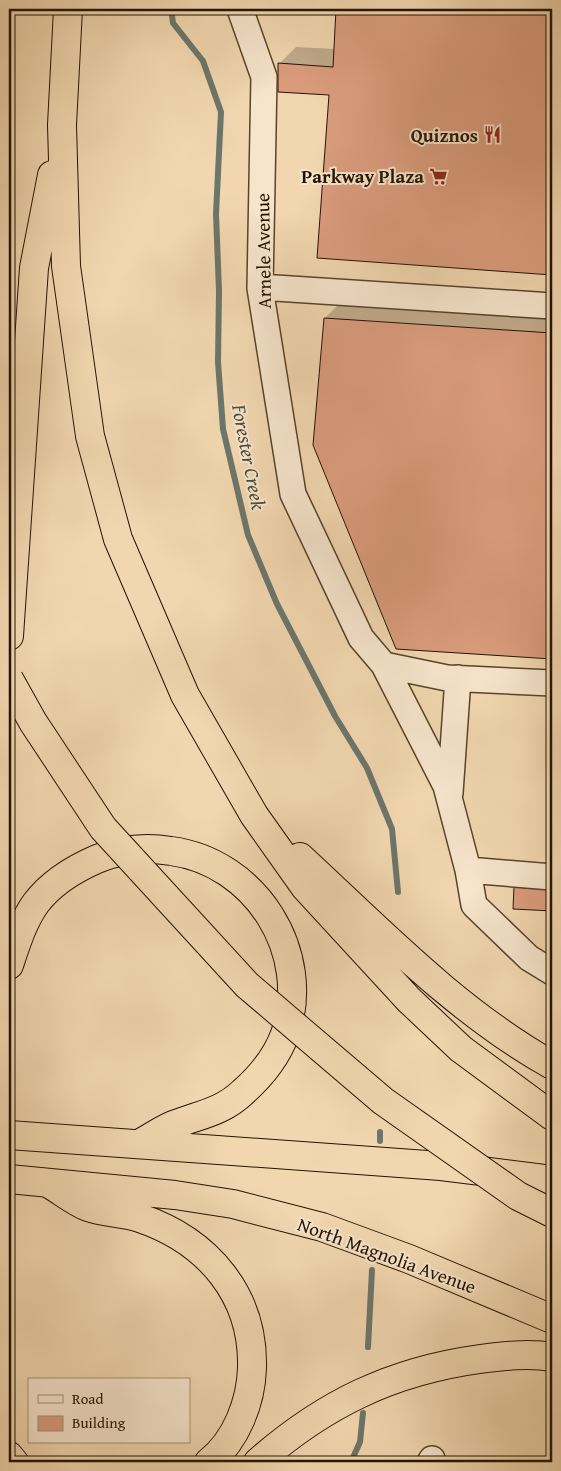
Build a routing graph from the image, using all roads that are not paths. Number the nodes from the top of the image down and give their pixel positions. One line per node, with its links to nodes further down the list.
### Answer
1 (68, 9): 3 (highway)
2 (240, 9): 4 (street, Arnele Avenue)
3 (62, 125): 6 (highway); 12 (highway)
4 (260, 287): 5 (street); 7 (street, Arnele Avenue)
5 (552, 306)
6 (9, 636)
7 (384, 665): 8 (street); 11 (street, Arnele Avenue)
8 (458, 678): 10 (street); 11 (street)
9 (9, 679): 26 (highway, bridge)
10 (552, 683)
11 (450, 801): 13 (street)
12 (254, 815): 17 (highway); 18 (highway)
13 (468, 870): 14 (street); 16 (street)
14 (552, 876)
15 (9, 965): 20 (highway)
16 (552, 972)
17 (552, 1066)
18 (546, 1112)
19 (9, 1135): 20 (highway)
20 (139, 1144): 21 (highway)
21 (441, 1166): 22 (highway); 24 (highway)
22 (552, 1172)
23 (9, 1180): 25 (highway, North Magnolia Avenue)
24 (552, 1180)
25 (46, 1182): 27 (highway, North Magnolia Avenue); 31 (highway)
26 (552, 1213)
27 (552, 1319)
28 (552, 1357): 32 (highway)
29 (9, 1456): 30 (highway)
30 (14, 1462)
31 (209, 1462)
32 (258, 1462)

